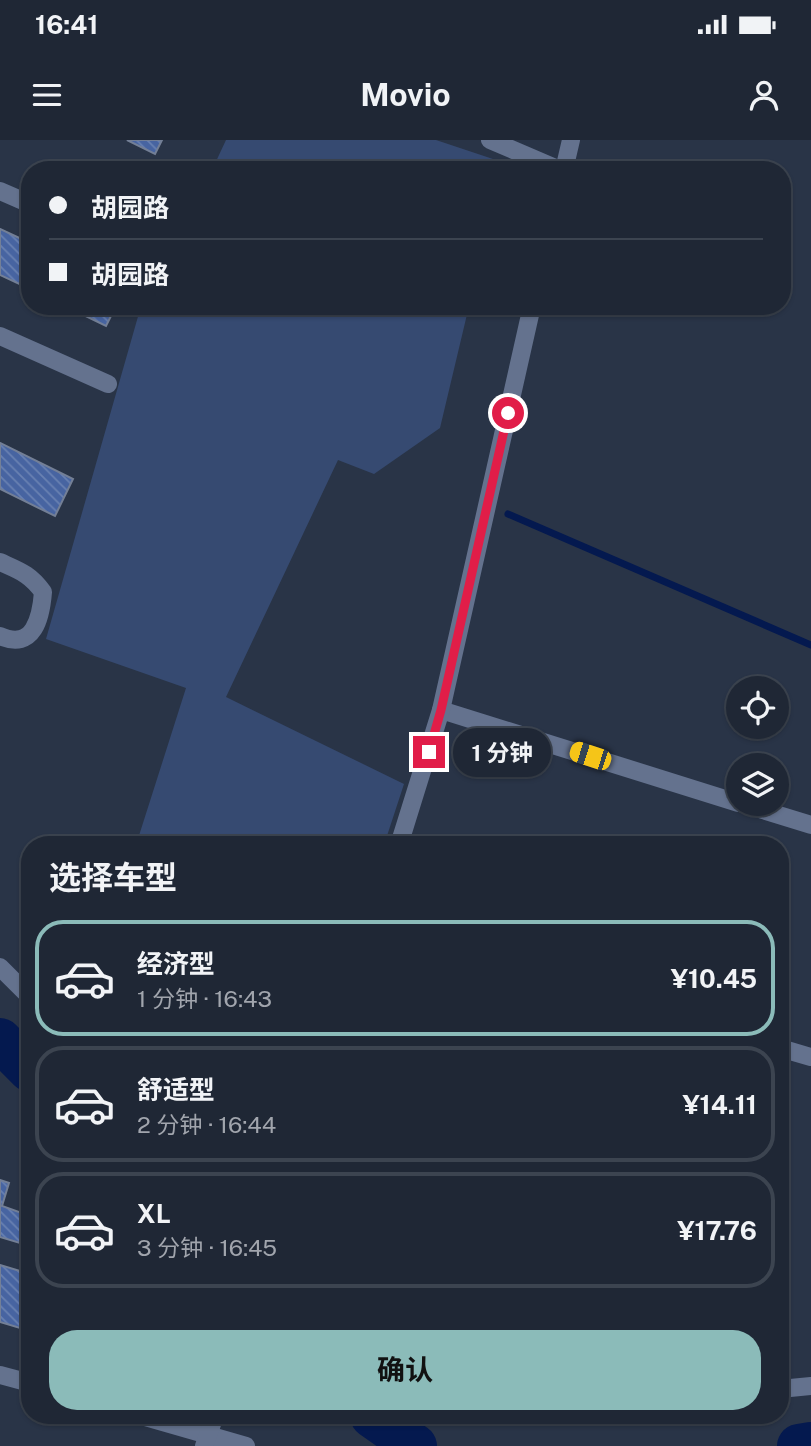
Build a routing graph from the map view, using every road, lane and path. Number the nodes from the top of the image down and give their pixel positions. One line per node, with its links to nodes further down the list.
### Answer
1 (490, 140): 3 (street)
2 (570, 140): 4 (street)
3 (540, 161)
4 (564, 161)
5 (0, 191): 6 (street)
6 (21, 200)
7 (530, 315): 12 (street)
8 (0, 337): 9 (street)
9 (108, 384)
10 (0, 562): 11 (street)
11 (0, 636)
12 (441, 710): 13 (street); 16 (street)
13 (726, 799)
14 (782, 816): 15 (street)
15 (811, 825)
16 (402, 836)
17 (0, 967): 18 (street)
18 (21, 988)
19 (789, 1051): 20 (street)
20 (811, 1057)
21 (0, 1375): 22 (street)
22 (21, 1381)
23 (811, 1386): 24 (street)
24 (789, 1388)
25 (163, 1424): 26 (street)
26 (206, 1440): 27 (street)
27 (246, 1446)

